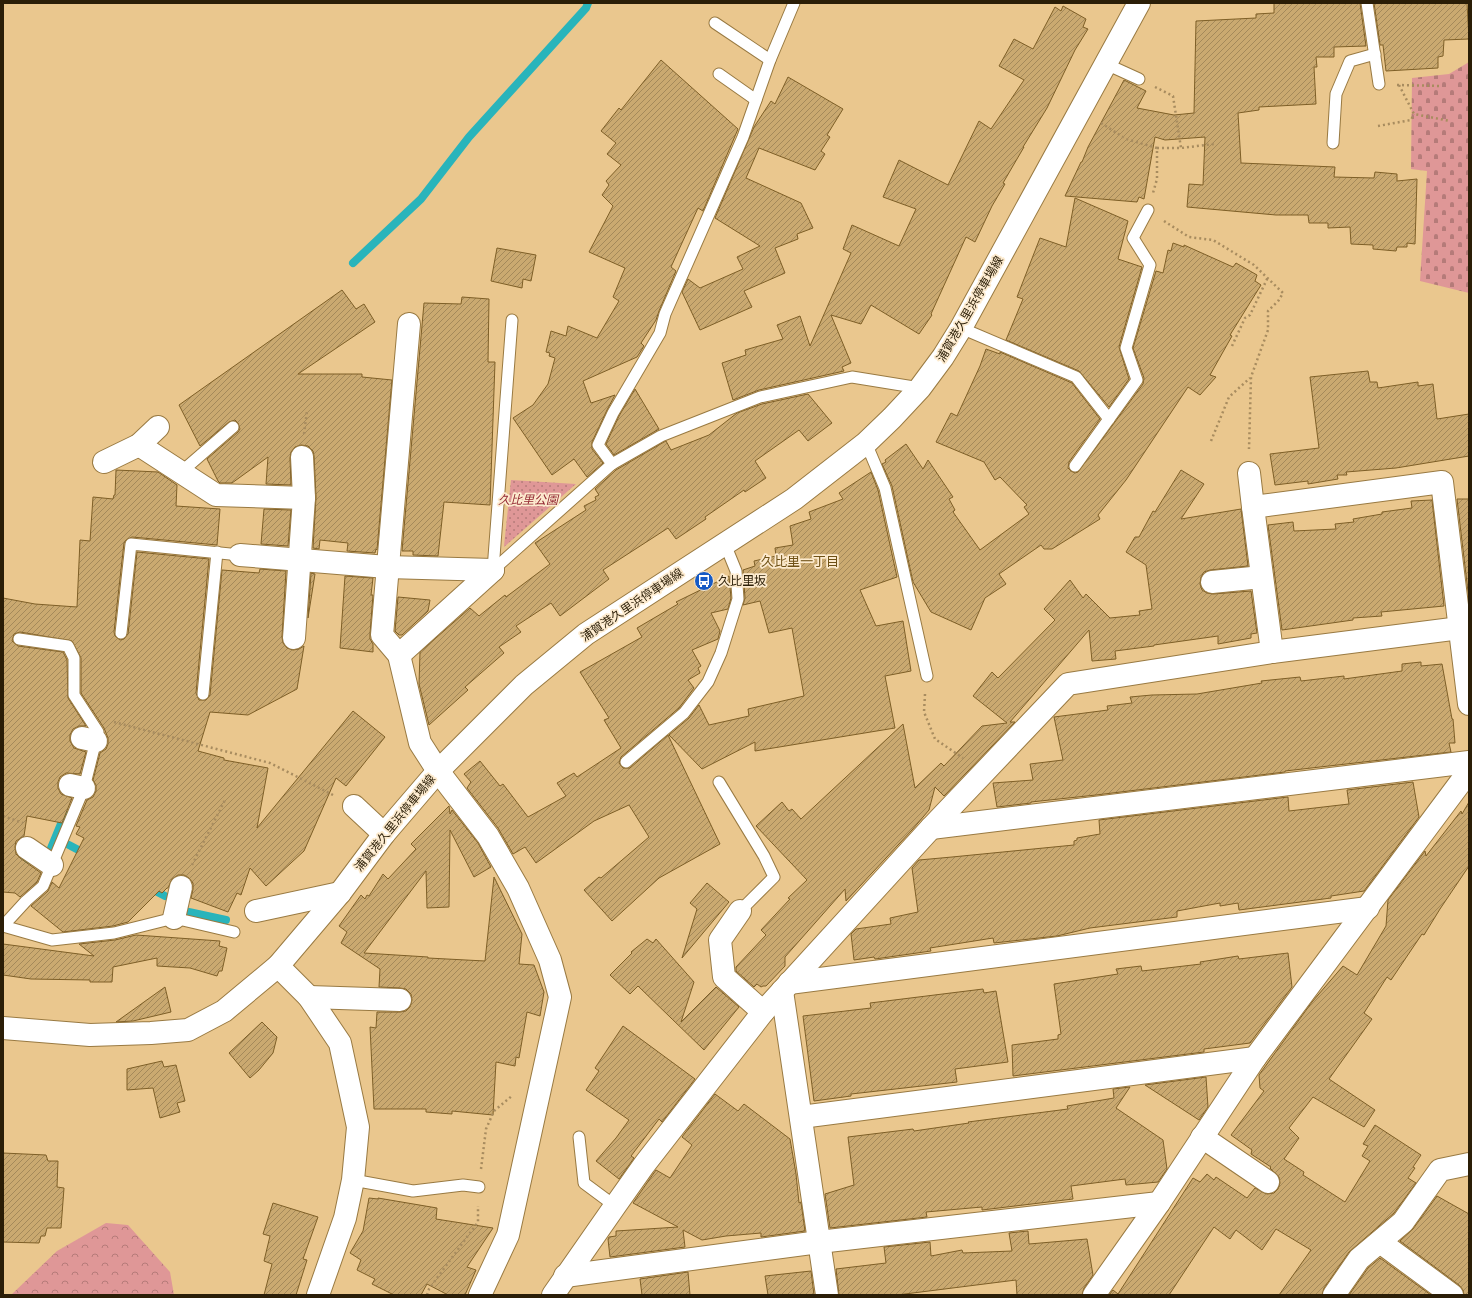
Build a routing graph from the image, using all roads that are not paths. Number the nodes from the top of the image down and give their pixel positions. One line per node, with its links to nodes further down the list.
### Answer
1 (794, 3): 6 (lane)
2 (1139, 3): 7 (street, 浦賀港久里浜停車場線)
3 (1367, 3): 5 (lane)
4 (715, 23): 6 (lane)
5 (1375, 54): 10 (lane); 12 (lane)
6 (770, 60): 11 (lane)
7 (1106, 64): 9 (lane); 16 (street, 浦賀港久里浜停車場線)
8 (719, 74): 11 (lane)
9 (1139, 79)
10 (1379, 84)
11 (756, 100): 25 (lane)
12 (1333, 142)
13 (1148, 210): 18 (lane)
14 (512, 320): 36 (lane)
15 (409, 324): 35 (street)
16 (961, 328): 17 (street, 浦賀港久里浜停車場線); 18 (lane)
17 (920, 388): 21 (street, 浦賀港久里浜停車場線); 25 (lane)
18 (1109, 419): 26 (lane)
19 (158, 427): 22 (street)
20 (233, 427): 27 (lane)
21 (866, 443): 31 (street, 浦賀港久里浜停車場線); 45 (lane)
22 (139, 445): 24 (street); 27 (street)
23 (302, 457): 29 (street)
24 (104, 462)
25 (612, 464): 36 (lane)
26 (1075, 466)
27 (180, 472): 29 (street)
28 (1248, 473): 30 (street)
29 (304, 498): 34 (street)
30 (1253, 507): 37 (street); 39 (street)
31 (725, 544): 48 (lane); 50 (street, 浦賀港久里浜停車場線)
32 (216, 552): 33 (lane); 40 (lane); 46 (lane)
33 (240, 554): 34 (street)
34 (299, 559): 35 (street); 41 (street)
35 (388, 567): 36 (street); 44 (street)
36 (493, 570): 44 (street)
37 (1262, 577): 38 (street); 43 (street)
38 (1212, 582)
39 (1460, 628): 43 (street); 47 (street)
40 (121, 633)
41 (294, 638)
42 (19, 639): 62 (lane)
43 (1272, 652): 54 (street)
44 (399, 655): 50 (street)
45 (927, 676)
46 (203, 694)
47 (1469, 704)
48 (626, 762)
49 (1469, 762): 54 (street)
50 (438, 771): 55 (street, 浦賀港久里浜停車場線); 84 (street)
51 (1469, 771): 58 (street)
52 (719, 782): 60 (lane)
53 (354, 806): 55 (street)
54 (931, 828): 65 (street)
55 (384, 834): 57 (street, 浦賀港久里浜停車場線)
56 (181, 887): 61 (street)
57 (340, 893): 59 (street); 64 (street, 浦賀港久里浜停車場線)
58 (1368, 908): 65 (street); 70 (street)
59 (256, 911)
60 (740, 911): 68 (street)
61 (174, 918): 62 (lane); 63 (lane)
62 (3, 926)
63 (234, 932)
64 (278, 966): 66 (street); 69 (street, 浦賀港久里浜停車場線)
65 (786, 987): 68 (street); 71 (street)
66 (309, 997): 67 (street); 75 (street)
67 (400, 1000)
68 (763, 1012): 79 (street)
69 (3, 1028)
70 (1255, 1058): 71 (street); 73 (street)
71 (801, 1117): 80 (street)
72 (579, 1137): 79 (lane)
73 (1202, 1137): 76 (street); 78 (street)
74 (1469, 1164): 81 (street)
75 (353, 1180): 77 (lane); 83 (street)
76 (1268, 1182)
77 (479, 1186)
78 (1159, 1203): 80 (street); 87 (street)
79 (614, 1206): 82 (street)
80 (820, 1242): 82 (street); 86 (street)
81 (1380, 1242): 88 (street); 89 (street)
82 (565, 1276): 85 (street)
83 (318, 1295)
84 (480, 1295)
85 (553, 1295)
86 (827, 1295)
87 (1094, 1295)
88 (1334, 1295)
89 (1452, 1295)

